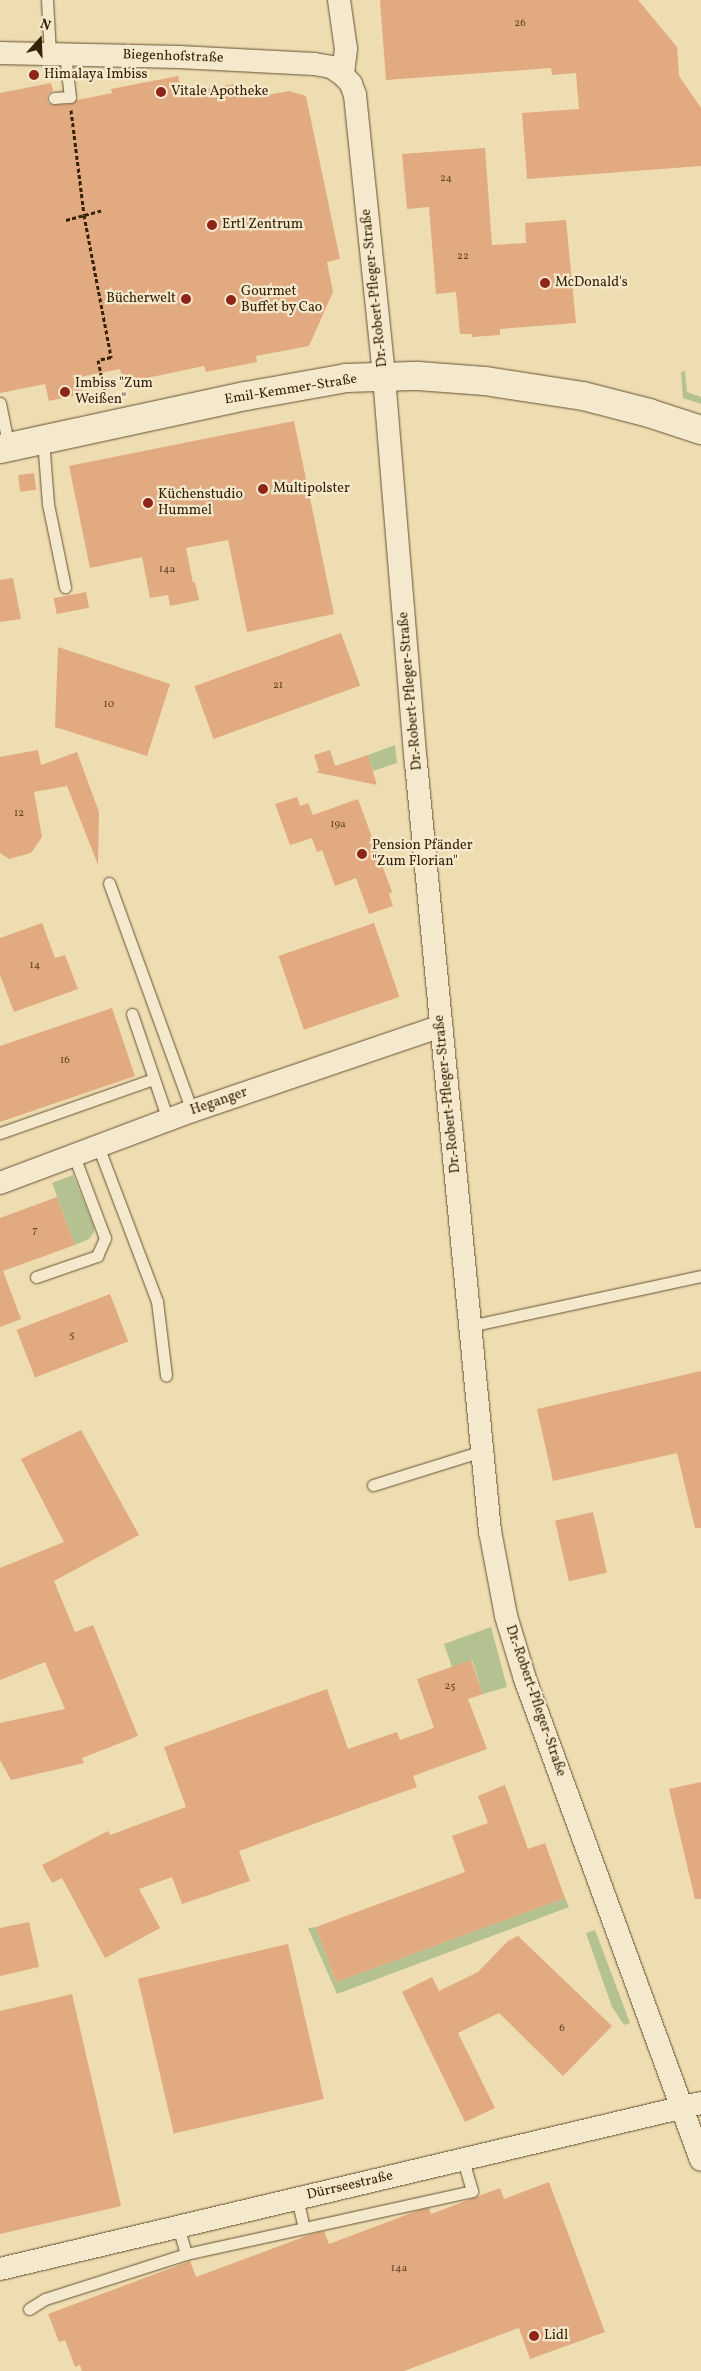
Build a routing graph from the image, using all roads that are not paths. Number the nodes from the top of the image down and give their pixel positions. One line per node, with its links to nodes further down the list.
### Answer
1 (47, 0): 4 (lane)
2 (339, 0): 5 (street)
3 (0, 53): 4 (street, Biegenhofstraße)
4 (58, 54): 5 (street, Biegenhofstraße); 6 (lane)
5 (343, 75): 7 (street, Dr.-Robert-Pfleger-Straße)
6 (54, 98)
7 (384, 377): 9 (street, Emil-Kemmer-Straße); 10 (street, Emil-Kemmer-Straße); 15 (street, Dr.-Robert-Pfleger-Straße)
8 (0, 403): 11 (lane)
9 (701, 430)
10 (42, 440): 11 (street, Emil-Kemmer-Straße); 12 (lane)
11 (4, 448)
12 (65, 587)
13 (109, 883): 17 (lane)
14 (132, 1014): 16 (lane)
15 (441, 1026): 17 (street, Heganger); 25 (street, Dr.-Robert-Pfleger-Straße)
16 (153, 1079): 18 (lane); 19 (lane)
17 (192, 1111): 18 (street, Heganger)
18 (168, 1120): 20 (street, Heganger)
19 (0, 1133)
20 (98, 1146): 21 (street, Heganger); 26 (lane)
21 (74, 1156): 22 (street, Heganger); 24 (lane)
22 (0, 1183)
23 (701, 1276): 25 (lane)
24 (36, 1277)
25 (470, 1326): 27 (street, Dr.-Robert-Pfleger-Straße)
26 (166, 1375)
27 (482, 1451): 28 (lane); 29 (street, Dr.-Robert-Pfleger-Straße)
28 (373, 1485)
29 (691, 2105): 30 (street, Dürrseestraße); 31 (street, Dr.-Robert-Pfleger-Straße)
30 (464, 2159): 32 (street, Dürrseestraße); 34 (lane)
31 (701, 2160)
32 (297, 2198): 33 (street, Dürrseestraße); 34 (lane)
33 (178, 2226): 35 (lane); 36 (street, Dürrseestraße)
34 (304, 2228): 35 (lane)
35 (186, 2254): 37 (lane)
36 (0, 2268)
37 (29, 2309)

